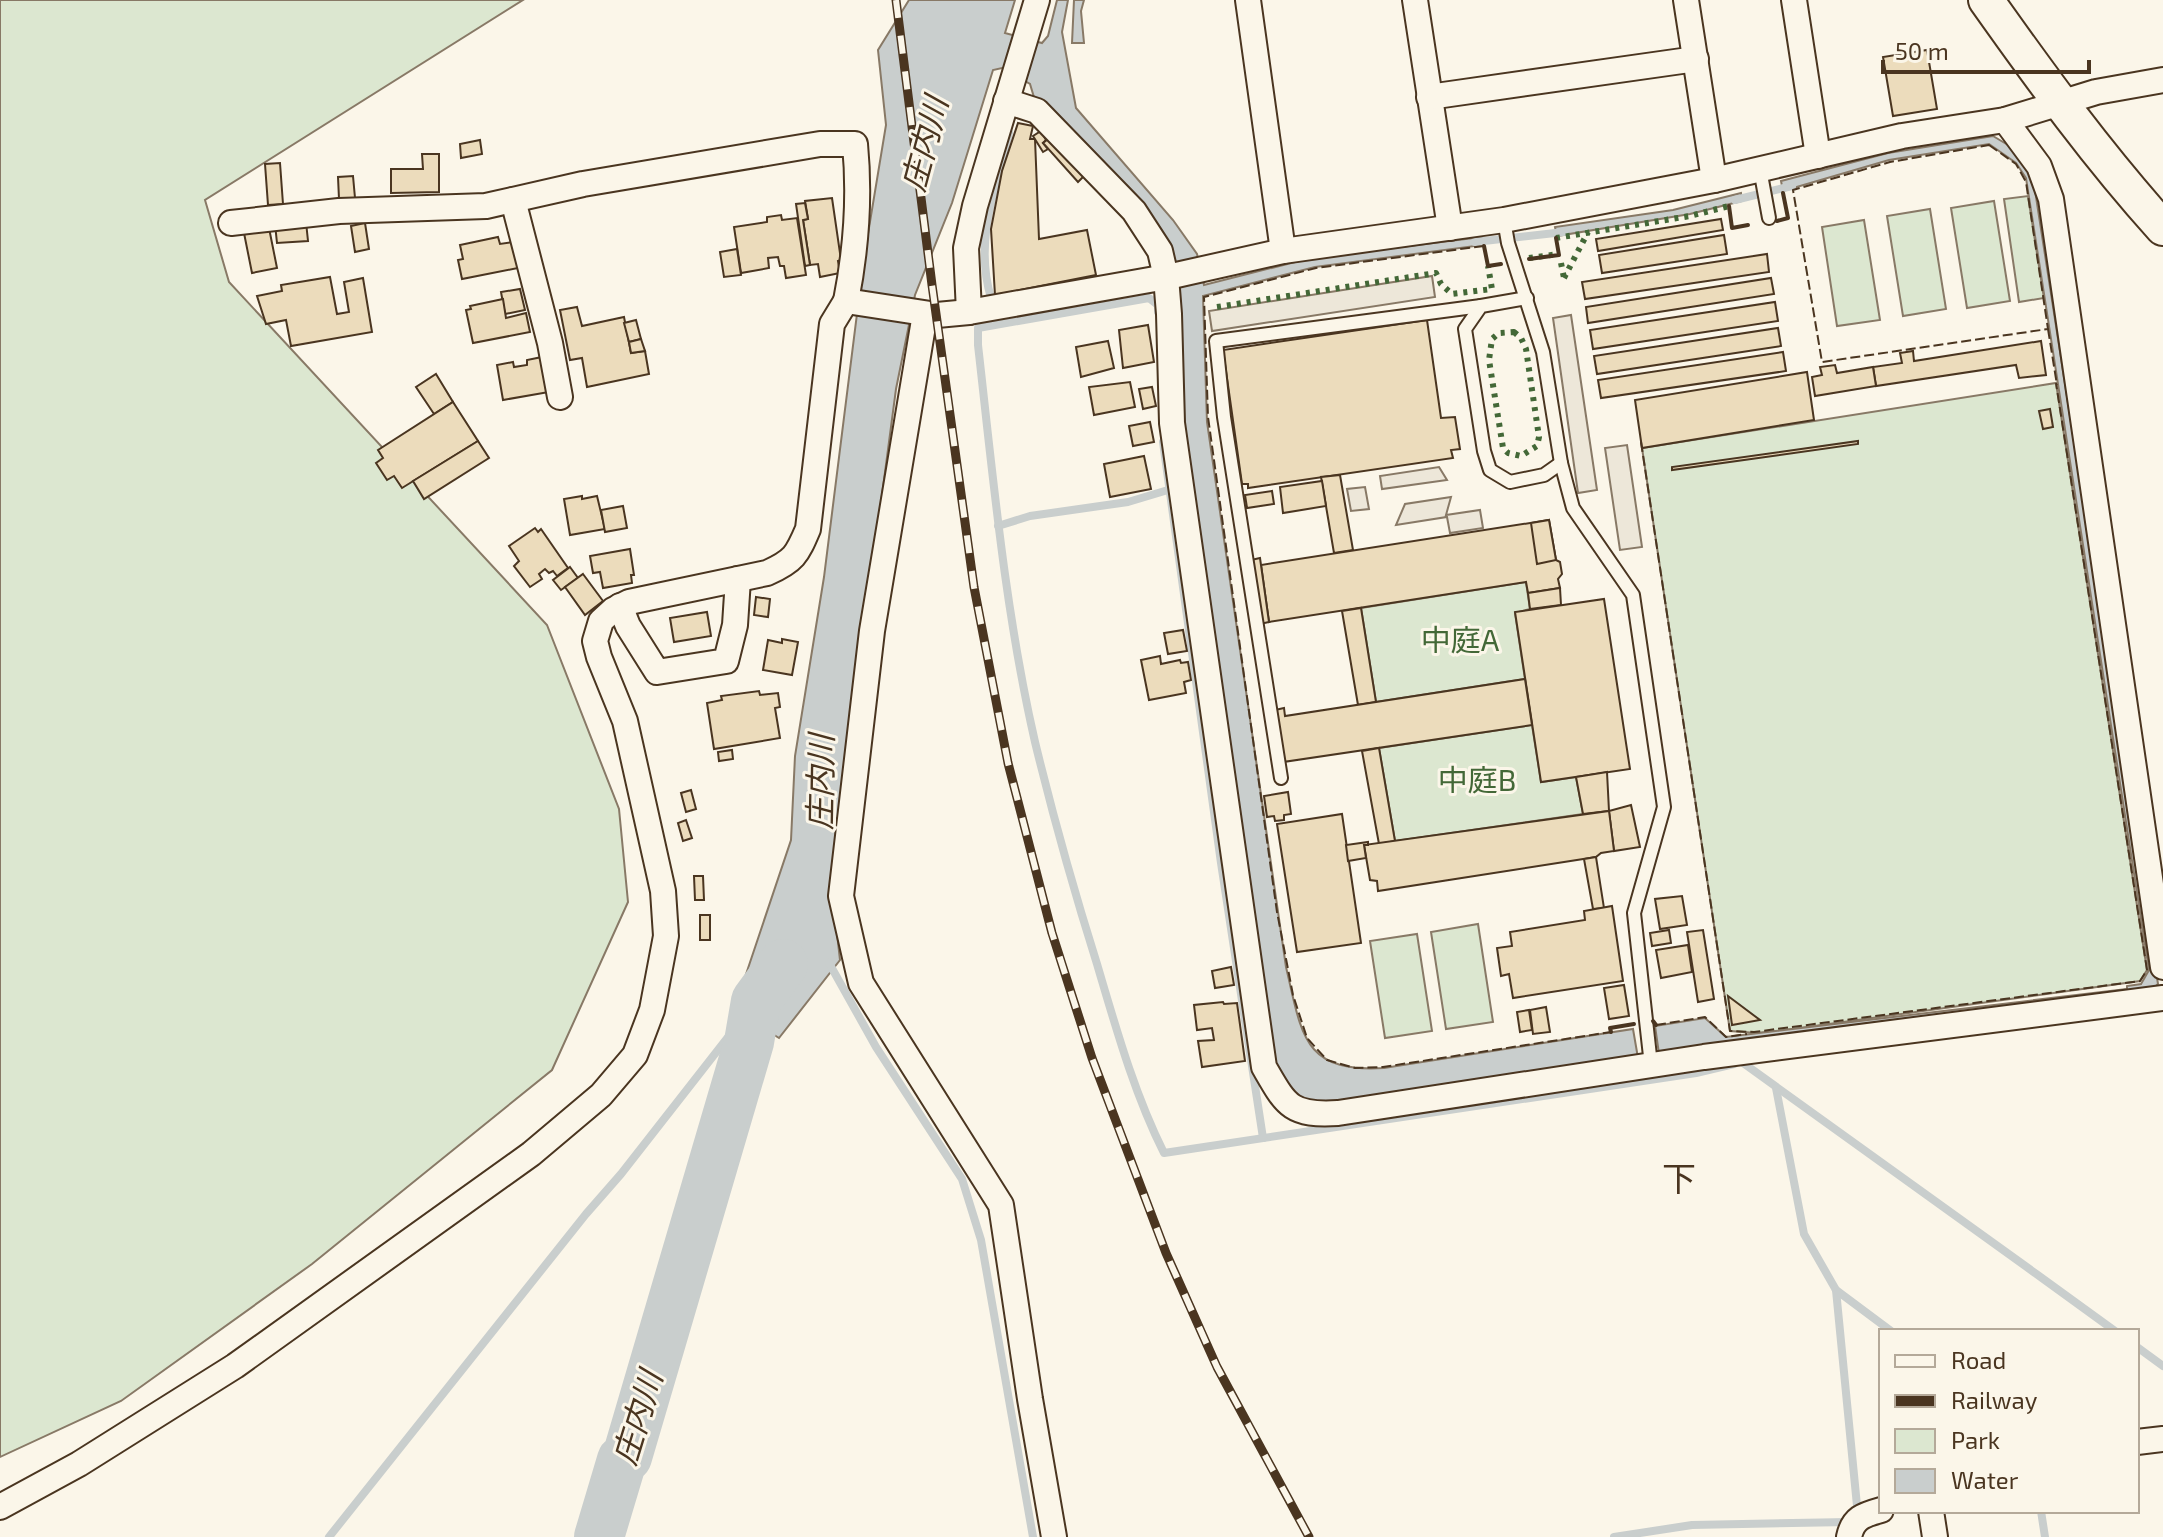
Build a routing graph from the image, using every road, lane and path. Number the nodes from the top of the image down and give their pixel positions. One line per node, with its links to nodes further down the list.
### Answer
1 (1037, 0): 10 (street)
2 (1248, 0): 22 (street)
3 (1415, 0): 9 (street)
4 (1686, 0): 7 (street)
5 (1794, 0): 13 (street)
6 (1986, 0): 11 (main road)
7 (1696, 59): 9 (street); 15 (street)
8 (2163, 80): 11 (street)
9 (1429, 97): 19 (street)
10 (1014, 98): 23 (street); 27 (street)
11 (2059, 103): 12 (street); 20 (main road)
12 (2005, 120): 13 (street); 34 (street)
13 (1818, 156): 14 (street)
14 (1761, 176): 15 (street); 17 (lane)
15 (1714, 180): 21 (street)
16 (513, 200): 18 (street); 25 (street); 29 (street)
17 (1769, 218)
18 (231, 223)
19 (1450, 228): 21 (street); 22 (street)
20 (2163, 228)
21 (1506, 230): 24 (lane)
22 (1283, 251): 23 (street)
23 (1169, 277): 27 (street); 36 (street)
24 (1527, 298): 26 (lane); 30 (lane)
25 (851, 302): 28 (street); 31 (street)
26 (1481, 306): 30 (lane); 33 (lane)
27 (969, 312): 28 (street)
28 (920, 313): 41 (street)
29 (560, 397)
30 (1561, 463): 36 (lane)
31 (738, 579): 32 (street); 32 (street)
32 (620, 606): 39 (street)
33 (1281, 778)
34 (2163, 967)
35 (2163, 998): 36 (street)
36 (1650, 1060)
37 (2163, 1439): 38 (street)
38 (2139, 1442)
39 (0, 1507)
40 (1931, 1513): 42 (street)
41 (1054, 1537)
42 (1935, 1537)

